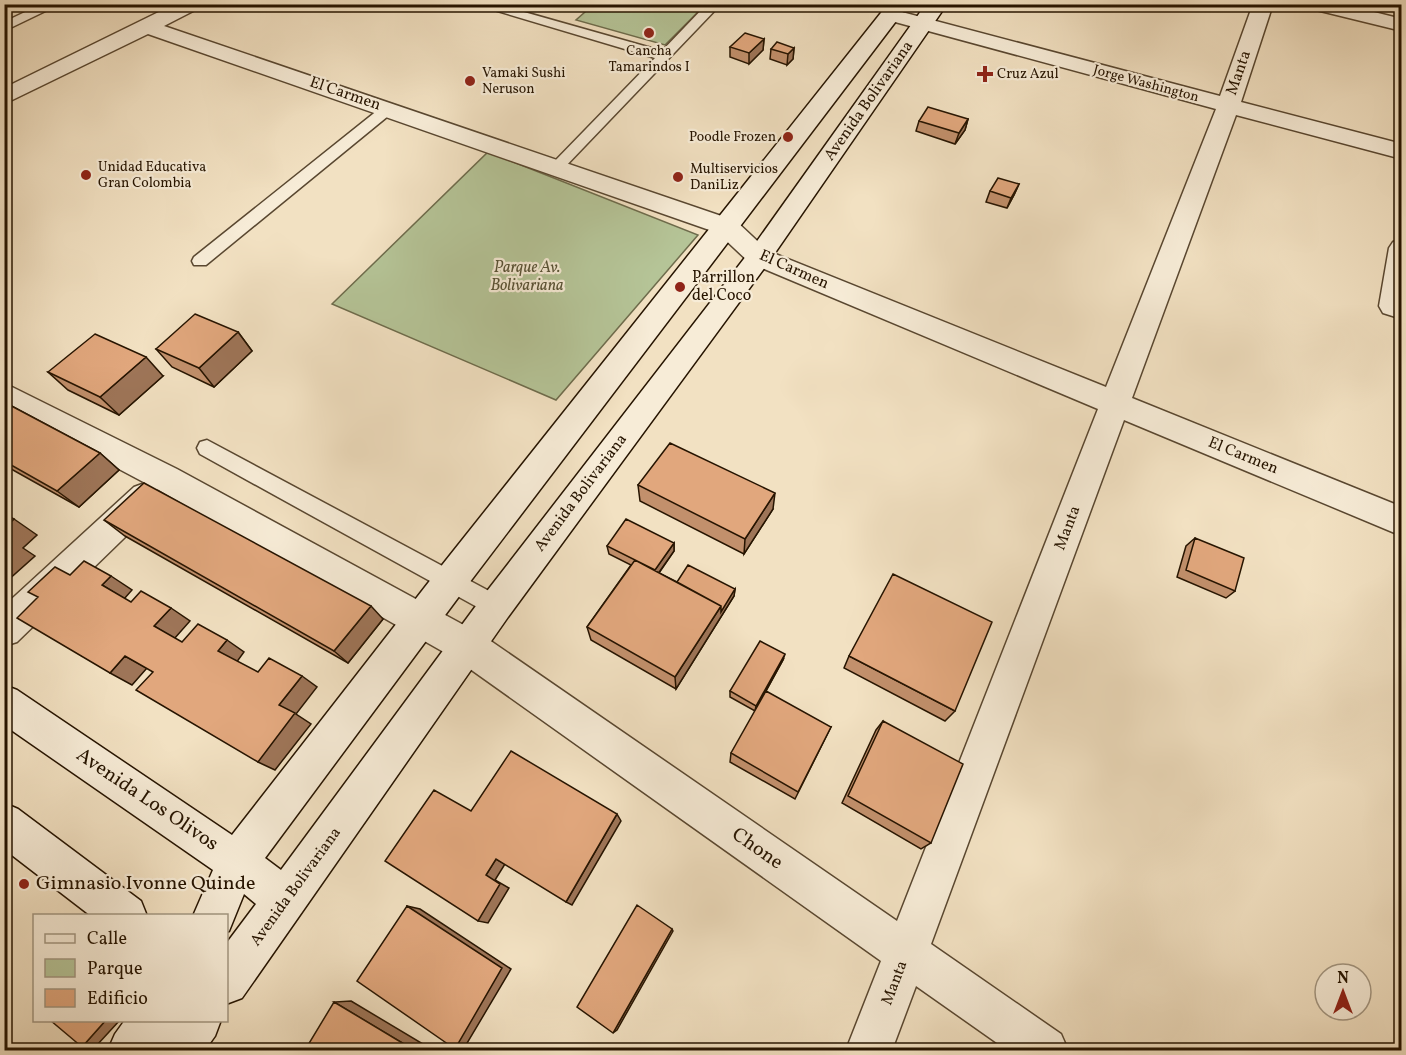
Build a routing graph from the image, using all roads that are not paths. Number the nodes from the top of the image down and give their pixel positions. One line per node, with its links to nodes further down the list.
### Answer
1 (54, 4): 11 (lane)
2 (192, 4): 12 (street)
3 (480, 4): 13 (lane)
4 (715, 4): 13 (lane)
5 (937, 4): 9 (street, Avenida Bolivariana)
6 (1263, 4): 15 (street, Manta)
7 (1315, 4): 10 (street)
8 (895, 10): 9 (street, Jorge Washington); 19 (street, Avenida Bolivariana)
9 (924, 24): 15 (street, Jorge Washington); 21 (street, Avenida Bolivariana)
10 (1401, 25)
11 (4, 27)
12 (148, 27): 14 (street); 16 (street, El Carmen)
13 (664, 56): 18 (lane)
14 (4, 97)
15 (1228, 106): 17 (street, Jorge Washington); 25 (street, Manta)
16 (388, 109): 18 (street, El Carmen); 22 (lane)
17 (1401, 152)
18 (557, 166): 19 (street, El Carmen)
19 (727, 227): 21 (street, El Carmen); 29 (street, Avenida Bolivariana)
20 (1401, 248): 23 (street)
21 (759, 257): 25 (street, El Carmen); 30 (street, Avenida Bolivariana)
22 (200, 261)
23 (1401, 309)
24 (4, 394): 27 (street, Chone)
25 (1115, 403): 28 (street, El Carmen); 40 (street, Manta)
26 (207, 448): 29 (lane)
27 (166, 478): 31 (street, Chone); 32 (street)
28 (1401, 522)
29 (451, 580): 30 (lane); 31 (street, Avenida Bolivariana)
30 (496, 606): 33 (street, Avenida Bolivariana)
31 (422, 621): 33 (street, Chone); 36 (street, Avenida Bolivariana)
32 (4, 630)
33 (469, 647): 37 (street, Avenida Bolivariana); 40 (street, Chone)
34 (4, 703): 36 (street, Avenida Los Olivos)
35 (4, 823): 38 (street)
36 (237, 862): 37 (street, Avenida Los Olivos); 39 (street, Avenida Bolivariana)
37 (286, 901): 41 (street, Avenida Bolivariana)
38 (125, 914)
39 (214, 914)
40 (907, 953): 46 (street, Manta); 47 (street, Chone)
41 (228, 979)
42 (152, 1022): 44 (street)
43 (198, 1022): 45 (street)
44 (131, 1050)
45 (177, 1050)
46 (868, 1050)
47 (1045, 1050)

